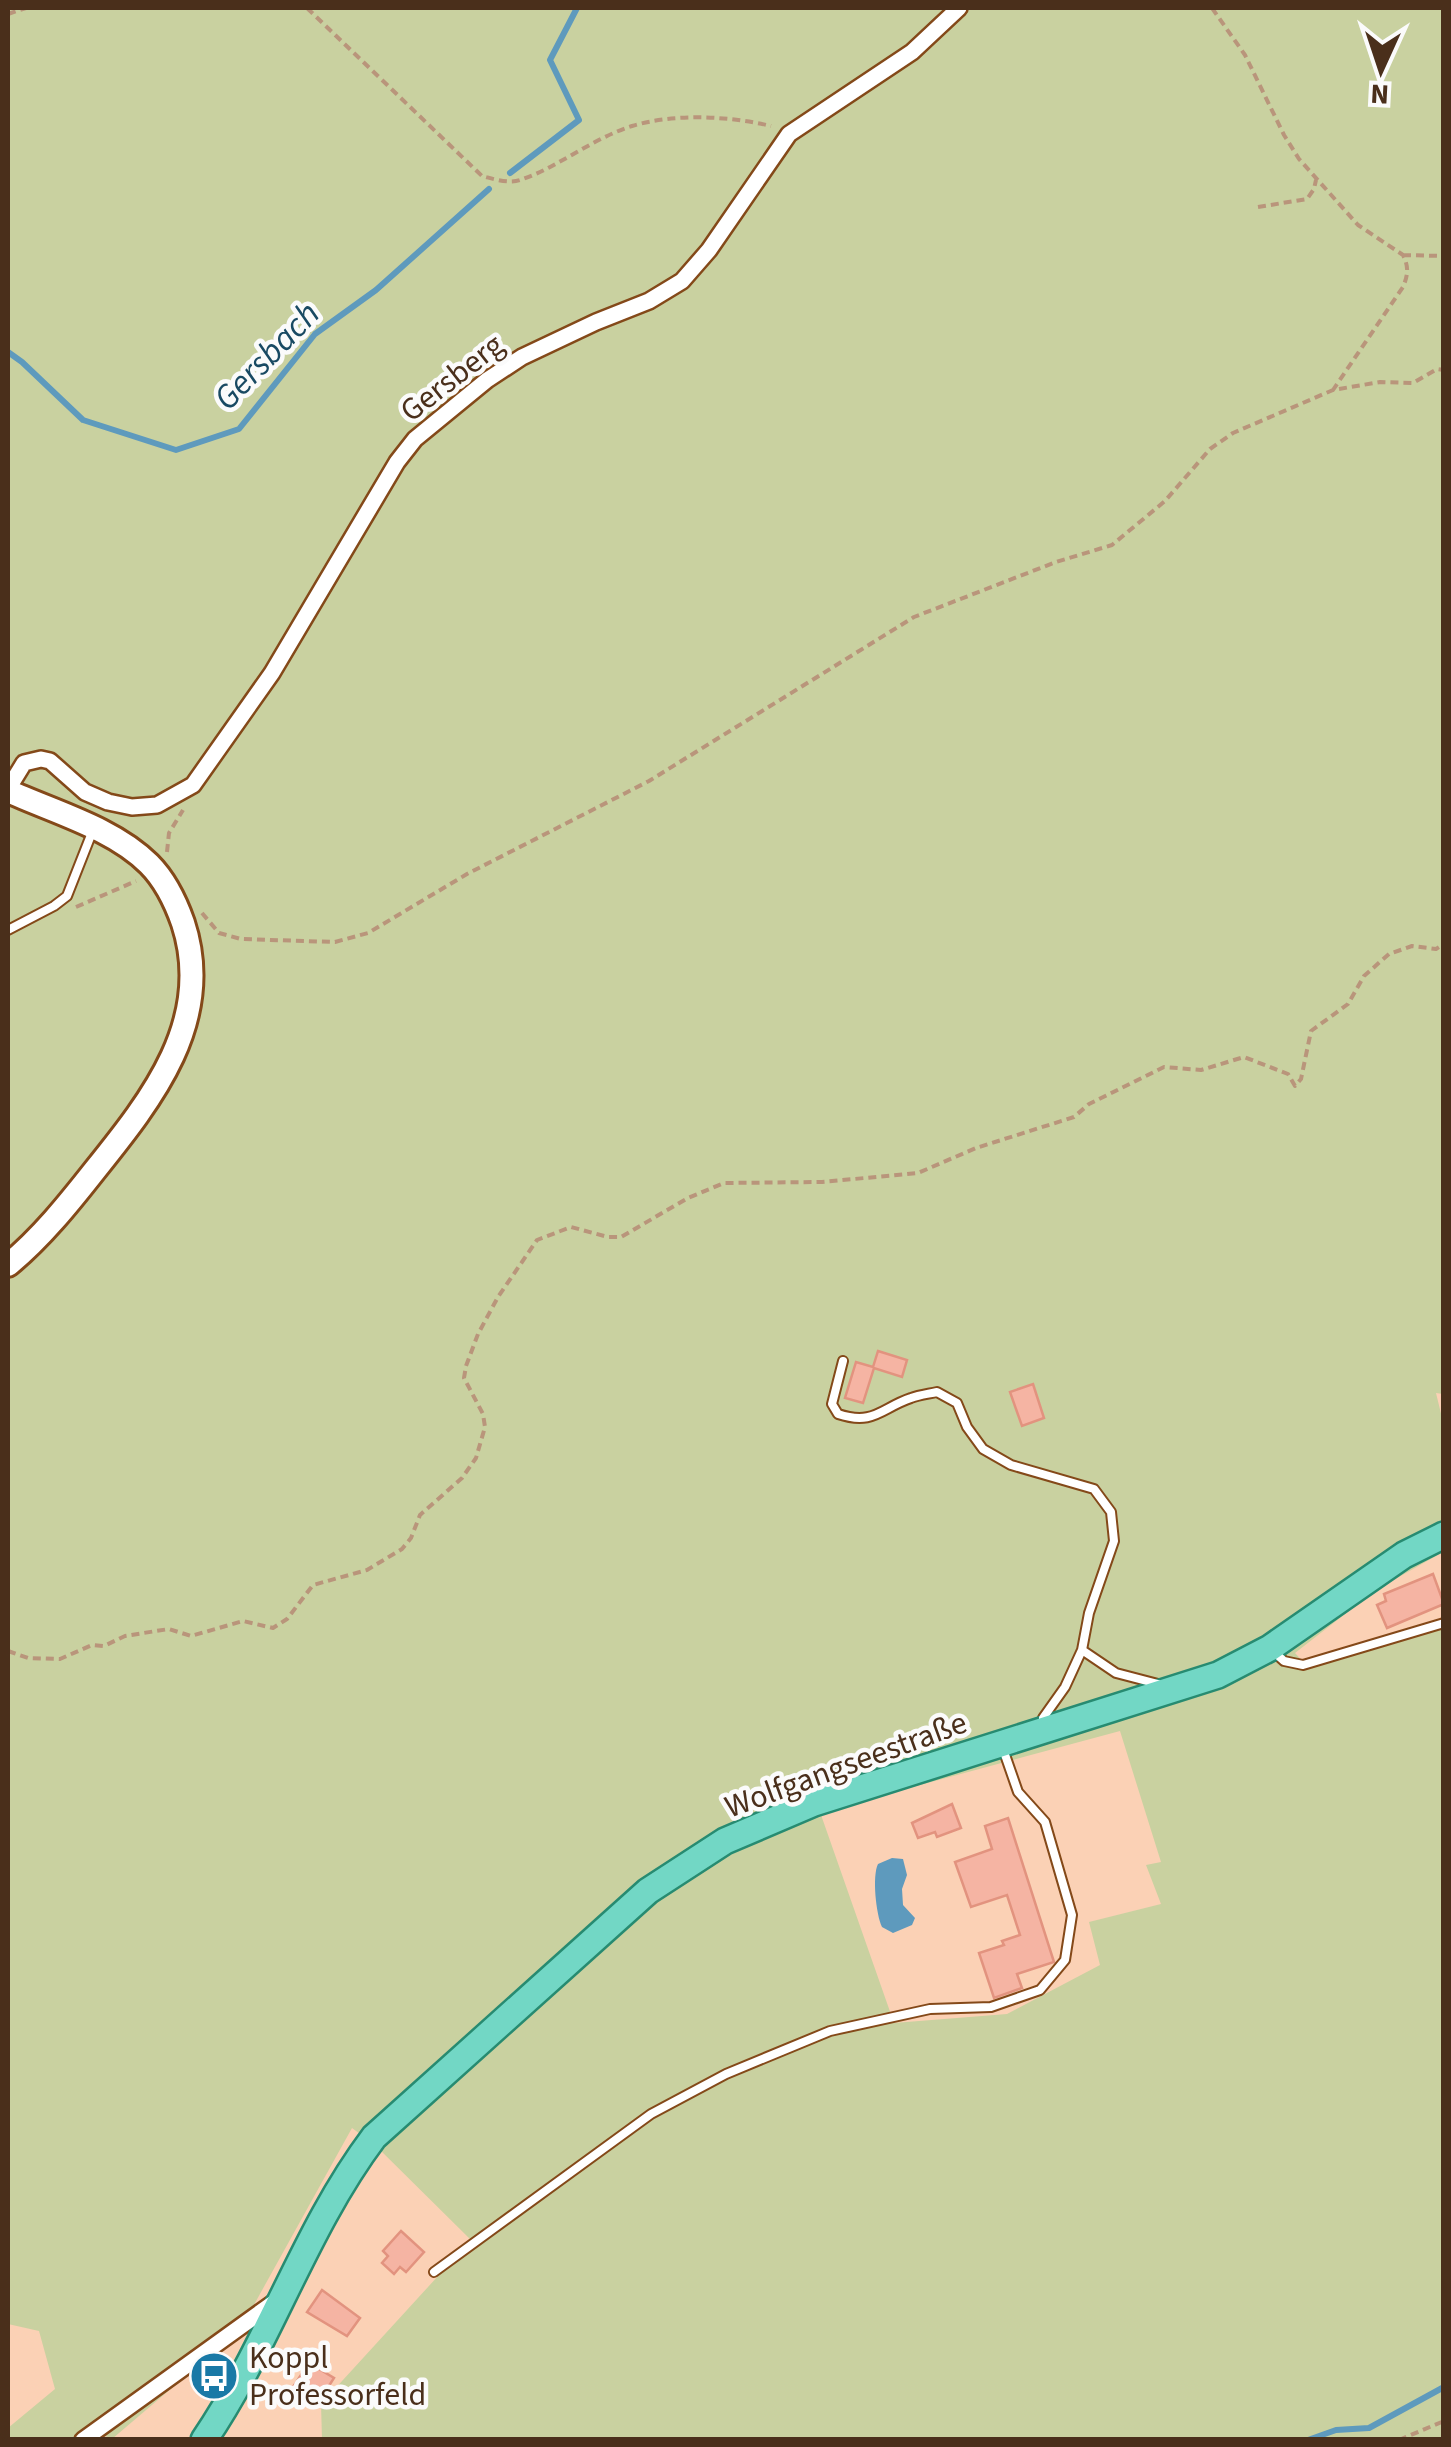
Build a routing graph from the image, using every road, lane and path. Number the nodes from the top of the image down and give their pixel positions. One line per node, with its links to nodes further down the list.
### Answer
1 (26, 8): 5 (path)
2 (307, 8): 6 (path)
3 (959, 8): 6 (street, Gersberg)
4 (1212, 8): 7 (path)
5 (8, 14)
6 (789, 134): 13 (street, Gersberg)
7 (1316, 180): 8 (path); 9 (path)
8 (1258, 207)
9 (1403, 255): 10 (path); 12 (path)
10 (1444, 256)
11 (1444, 370): 12 (path)
12 (1334, 390): 17 (path)
13 (189, 788): 14 (street); 16 (path)
14 (8, 790): 15 (main road)
15 (93, 829): 16 (main road); 19 (lane)
16 (158, 874): 18 (path); 21 (main road)
17 (197, 906)
18 (69, 910)
19 (8, 930)
20 (1444, 944): 27 (path)
21 (8, 1265)
22 (843, 1362): 26 (lane)
23 (1444, 1535): 25 (main road, Wolfgangseestraße)
24 (1444, 1623): 25 (lane)
25 (1270, 1648): 28 (main road, Wolfgangseestraße)
26 (1082, 1650): 28 (lane); 29 (lane)
27 (8, 1651)
28 (1167, 1693): 29 (main road, Wolfgangseestraße)
29 (1045, 1732): 30 (main road, Wolfgangseestraße)
30 (1002, 1744): 31 (lane); 32 (main road, Wolfgangseestraße)
31 (434, 2272)
32 (283, 2296): 34 (street); 35 (main road, Wolfgangseestraße)
33 (1444, 2421): 36 (path)
34 (84, 2440)
35 (204, 2440)
36 (1400, 2440)

